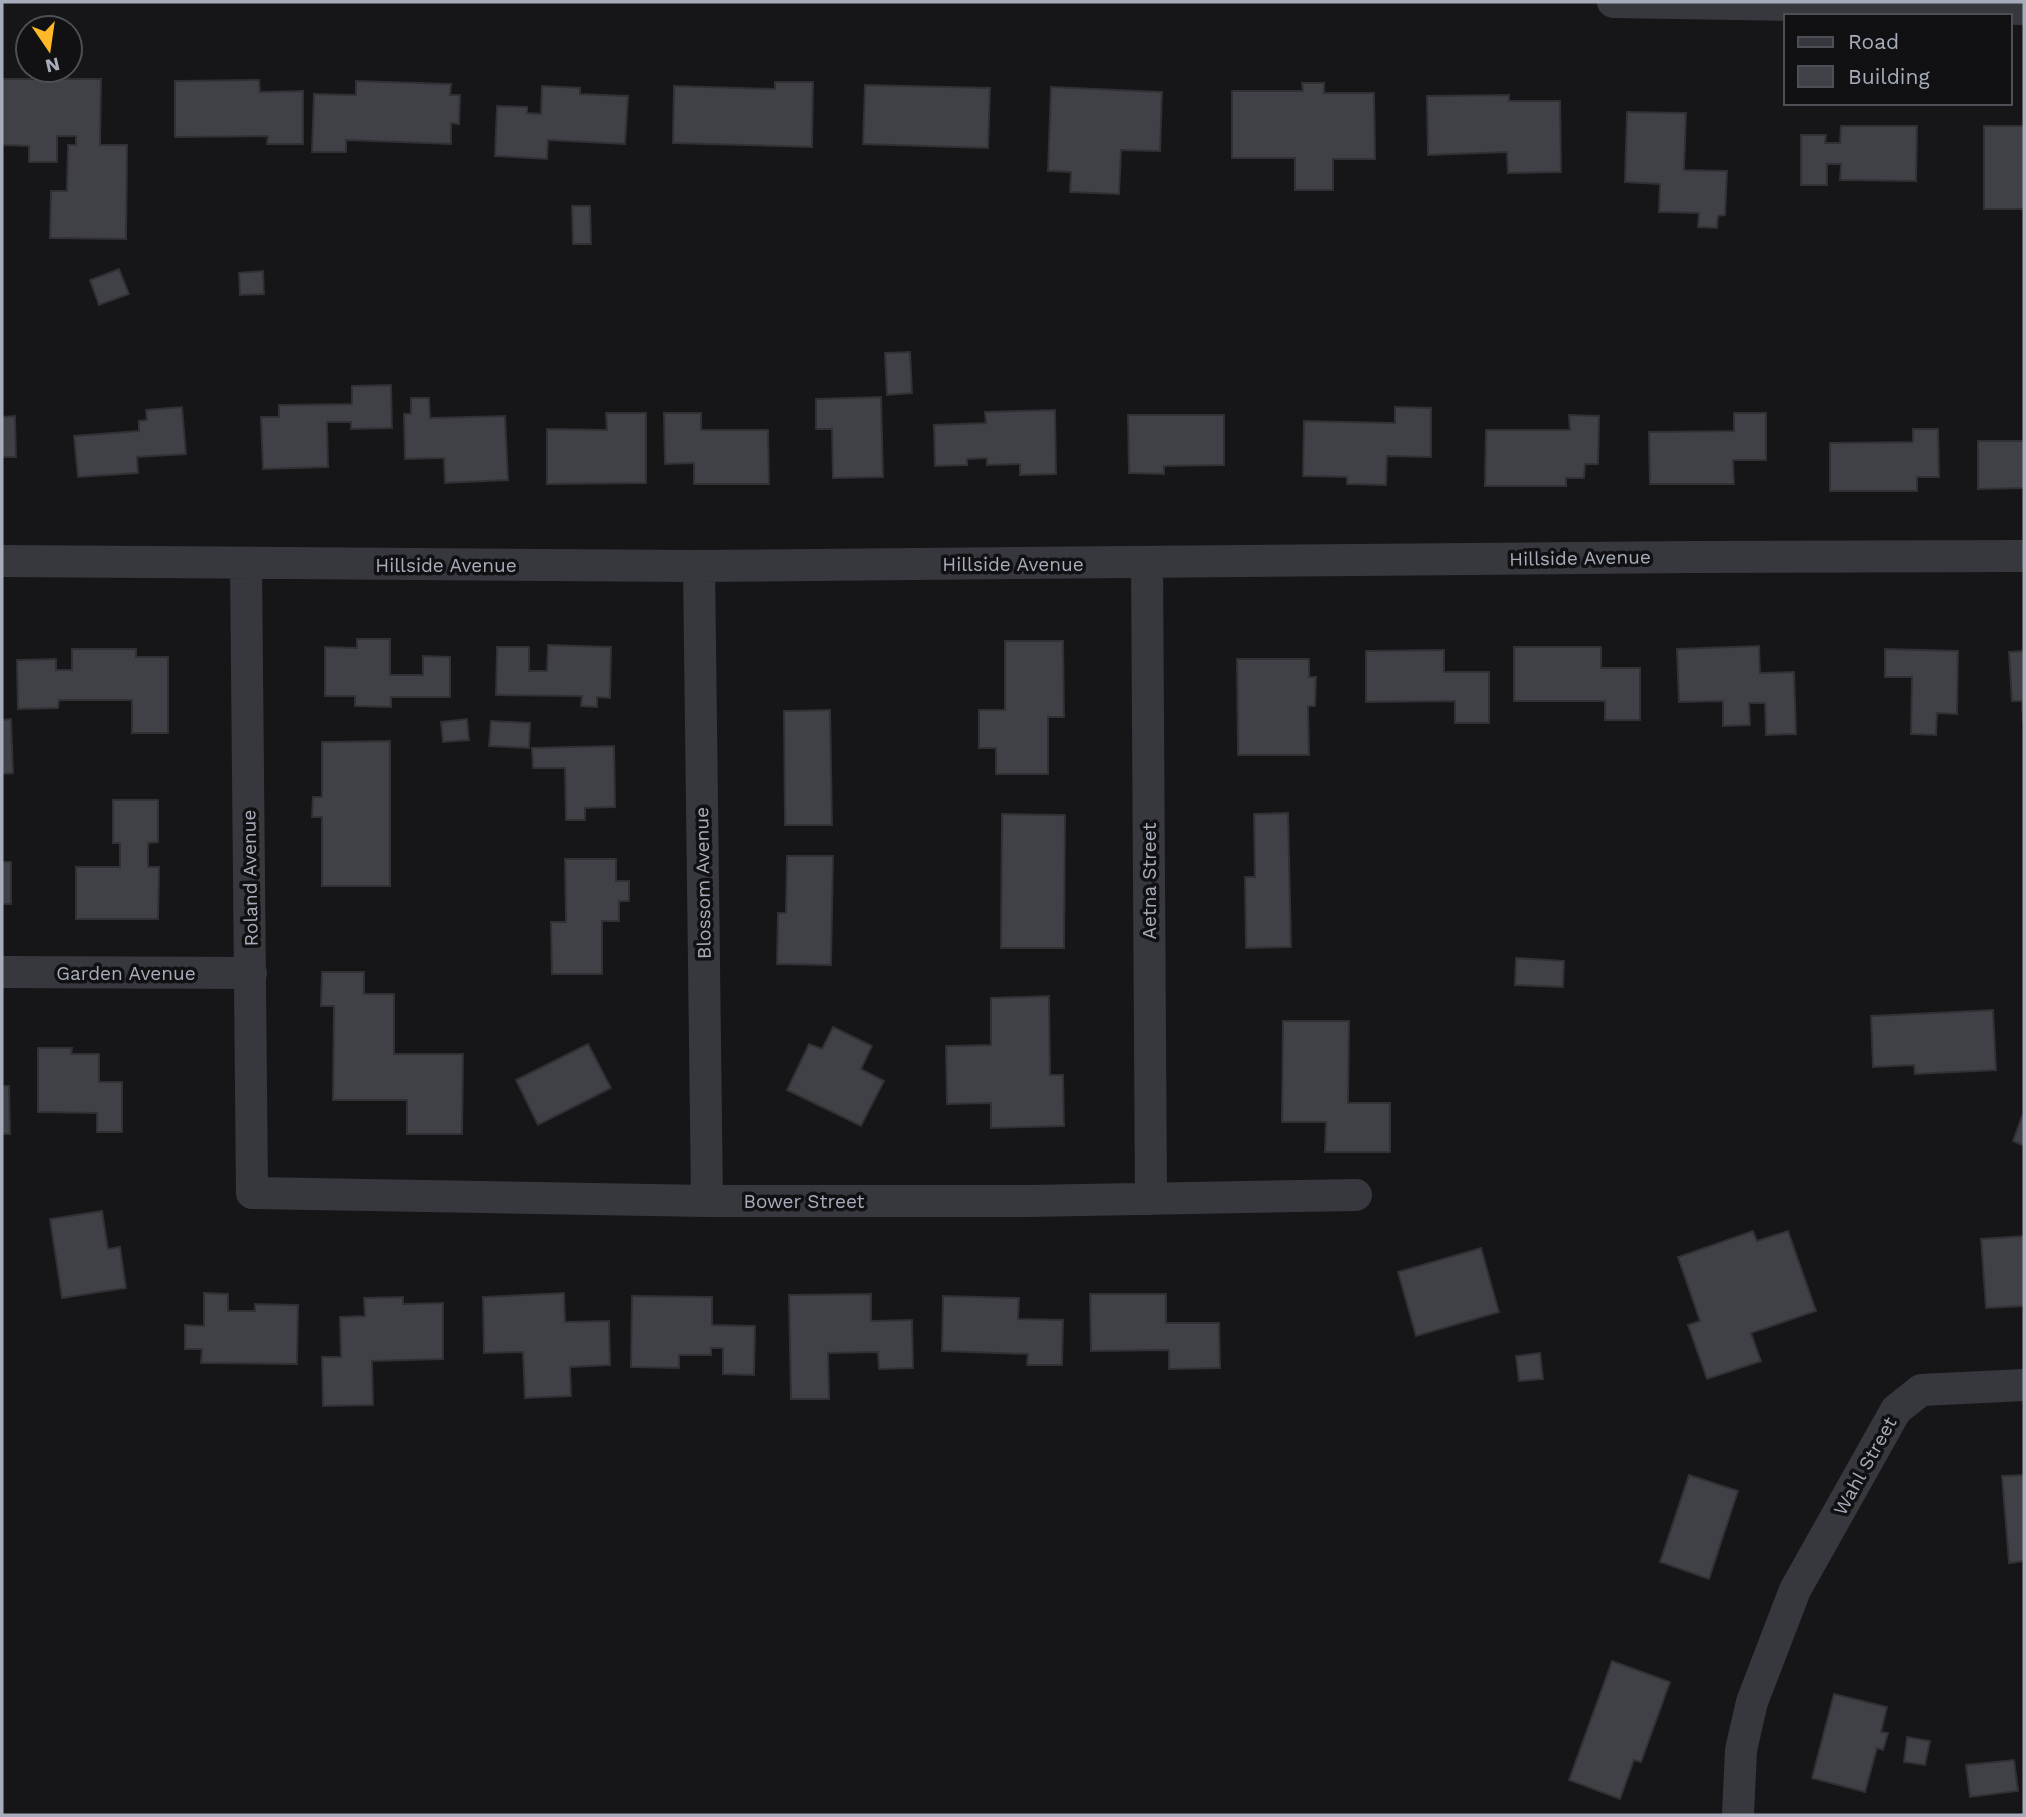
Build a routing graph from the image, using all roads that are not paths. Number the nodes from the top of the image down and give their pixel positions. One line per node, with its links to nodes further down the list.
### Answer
1 (1613, 2): 2 (street)
2 (2024, 9)
3 (2024, 556): 5 (street, Hillside Avenue)
4 (2, 561): 6 (street, Hillside Avenue)
5 (1147, 562): 7 (street, Hillside Avenue); 12 (street, Aetna Street)
6 (247, 564): 7 (street, Hillside Avenue); 9 (street, Roland Avenue)
7 (699, 566): 13 (street, Blossom Avenue)
8 (2, 972): 9 (street, Garden Avenue)
9 (251, 973): 10 (street, Roland Avenue)
10 (252, 1193): 13 (street, Bower Street)
11 (1356, 1195): 12 (street, Bower Street)
12 (1151, 1199): 13 (street, Bower Street)
13 (707, 1201)
14 (2024, 1385): 15 (street, Wahl Street)
15 (1738, 1815)

